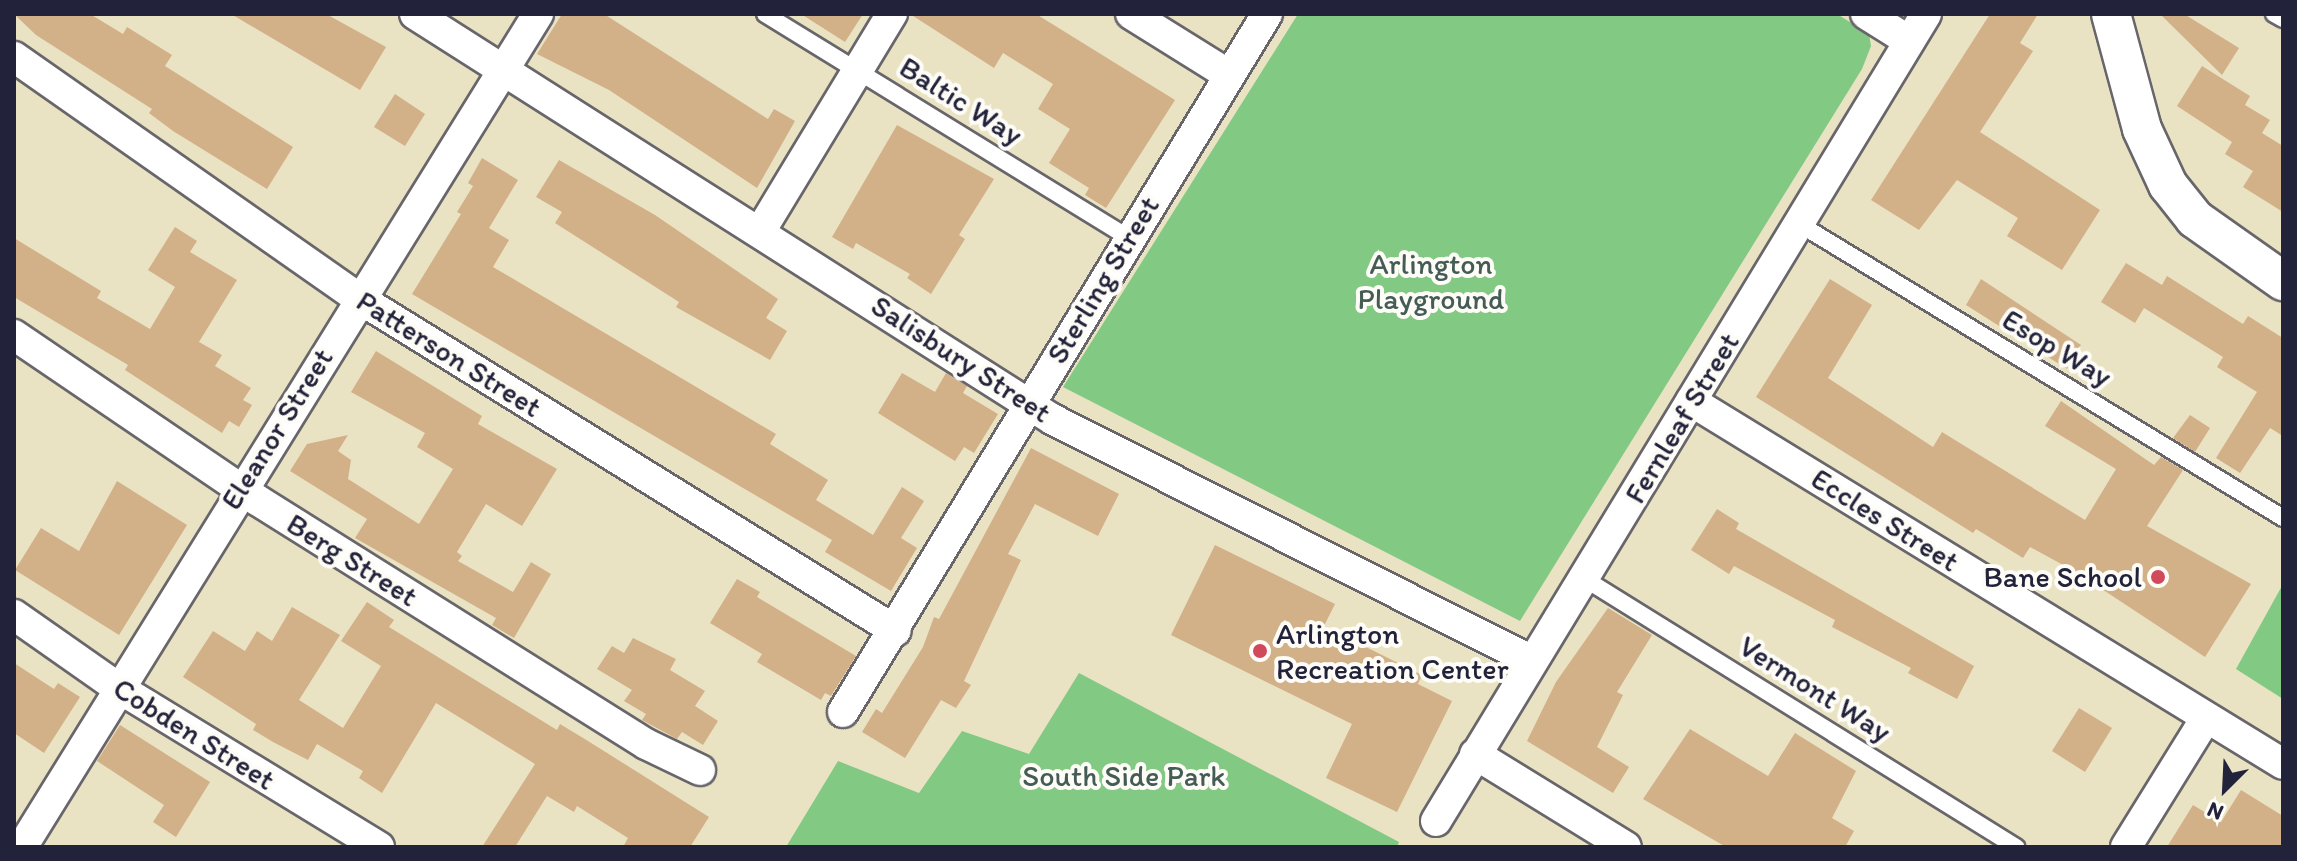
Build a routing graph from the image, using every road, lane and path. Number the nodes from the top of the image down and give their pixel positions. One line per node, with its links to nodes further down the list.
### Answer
1 (415, 14): 15 (street, Salisbury Street)
2 (538, 14): 15 (street, Eleanor Street)
3 (765, 14): 14 (lane, Baltic Way)
4 (892, 14): 14 (street)
5 (1131, 14): 16 (street)
6 (1267, 14): 16 (street, Sterling Street)
7 (1866, 14): 12 (street)
8 (1926, 14): 12 (street, Fernleaf Street)
9 (2111, 14): 20 (street)
10 (2274, 14): 11 (lane)
11 (2283, 19)
12 (1909, 41): 17 (street, Fernleaf Street)
13 (14, 57): 21 (street, Patterson Street)
14 (858, 70): 18 (street); 19 (lane, Baltic Way)
15 (503, 73): 18 (street, Salisbury Street); 21 (street, Eleanor Street)
16 (1229, 75): 19 (street, Sterling Street)
17 (1801, 225): 24 (street, Fernleaf Street); 26 (lane, Esop Way)
18 (761, 230): 23 (street, Salisbury Street)
19 (1127, 237): 23 (street, Sterling Street)
20 (2283, 281)
21 (360, 299): 25 (street, Eleanor Street); 29 (street, Patterson Street)
22 (14, 335): 25 (street, Berg Street)
23 (1030, 401): 29 (street, Sterling Street); 30 (street, Salisbury Street)
24 (1691, 401): 27 (street, Fernleaf Street); 33 (street, Eccles Street)
25 (239, 489): 31 (street, Eleanor Street); 36 (street, Berg Street)
26 (2283, 518)
27 (1585, 579): 30 (street, Fernleaf Street); 41 (lane, Vermont Way)
28 (14, 615): 31 (street, Cobden Street)
29 (896, 631): 32 (street, Sterling Street)
30 (1532, 661): 34 (street, Fernleaf Street)
31 (117, 687): 38 (street, Eleanor Street); 39 (street, Cobden Street)
32 (843, 712)
33 (2206, 718): 35 (street, Eccles Street); 42 (street)
34 (1475, 754): 37 (street, Fernleaf Street); 40 (street)
35 (2283, 764)
36 (700, 770)
37 (1436, 821)
38 (22, 847)
39 (379, 847)
40 (1626, 847)
41 (2016, 847)
42 (2126, 847)

